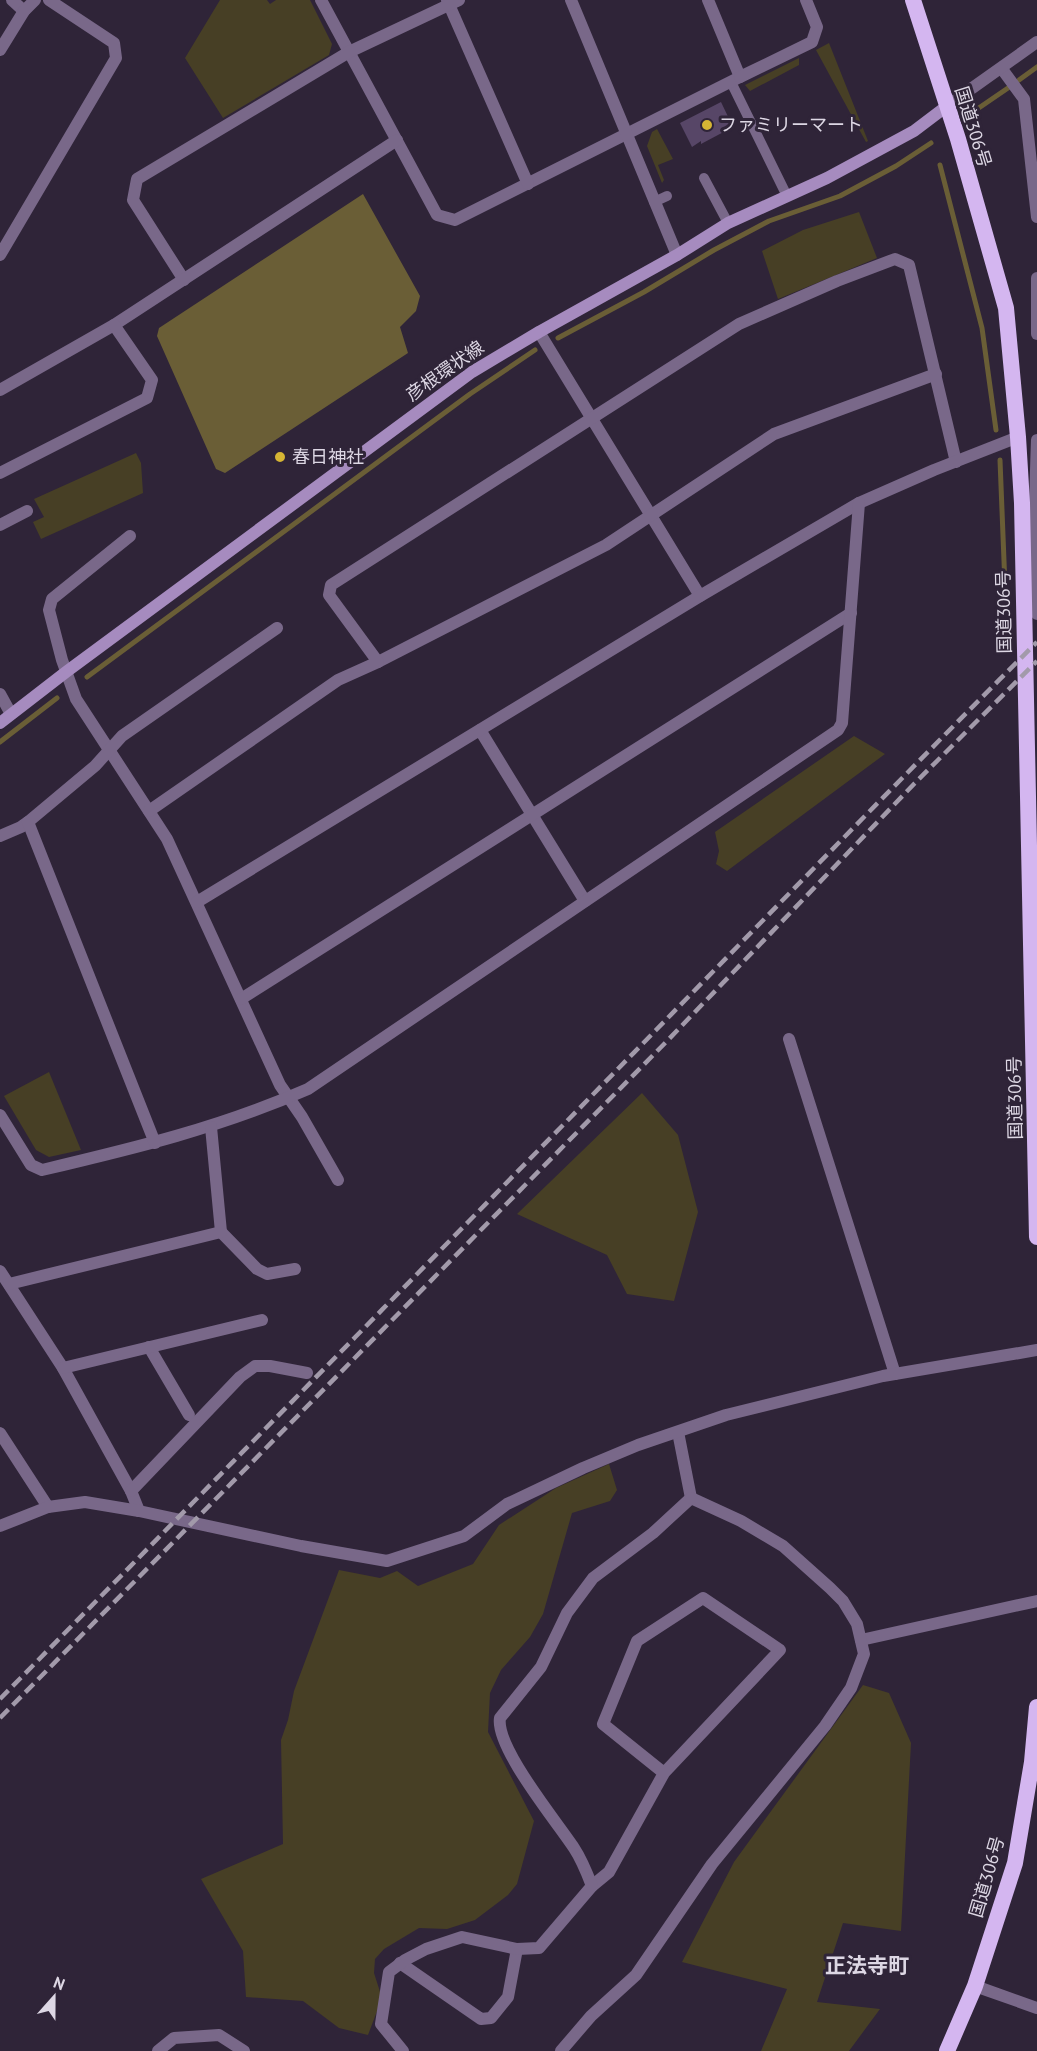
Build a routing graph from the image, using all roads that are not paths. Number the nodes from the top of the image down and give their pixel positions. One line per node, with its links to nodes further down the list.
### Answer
1 (12, 0): 10 (street)
2 (34, 0): 10 (street)
3 (49, 0): 26 (street)
4 (321, 0): 13 (street)
5 (571, 0): 17 (street)
6 (708, 0): 15 (street)
7 (806, 0): 15 (street)
8 (913, 0): 16 (highway, 国道306号)
9 (452, 2): 13 (street); 20 (street)
10 (24, 11): 12 (street)
11 (1037, 42): 14 (street)
12 (0, 50)
13 (349, 52): 18 (street); 29 (street)
14 (1002, 69): 16 (street); 24 (street)
15 (735, 80): 17 (street); 21 (lane)
16 (947, 106): 21 (main road, 彦根環状線); 36 (highway, 国道306号)
17 (627, 134): 20 (street); 23 (street)
18 (397, 140): 20 (street); 29 (street)
19 (704, 178): 25 (lane)
20 (528, 184)
21 (787, 195): 25 (main road, 彦根環状線)
22 (667, 196): 23 (lane)
23 (654, 202): 27 (street)
24 (1037, 217)
25 (728, 223): 27 (main road, 彦根環状線)
26 (0, 255)
27 (676, 255): 31 (main road, 彦根環状線)
28 (1037, 278): 32 (street)
29 (184, 280): 30 (street)
30 (114, 325): 34 (street); 39 (street)
31 (539, 332): 35 (street); 50 (main road, 彦根環状線)
32 (1037, 334)
33 (936, 374): 35 (street); 38 (street); 42 (street)
34 (0, 390)
35 (590, 419): 42 (street); 49 (street)
36 (1018, 437): 38 (street); 70 (highway, 国道306号)
37 (1037, 440): 47 (street)
38 (956, 462): 40 (street)
39 (0, 472)
40 (859, 503): 45 (street); 46 (street)
41 (27, 511): 43 (street)
42 (651, 516): 45 (street); 49 (street)
43 (0, 525)
44 (130, 536): 50 (street)
45 (700, 596): 54 (street)
46 (851, 613): 57 (street); 60 (street)
47 (1037, 614)
48 (277, 628): 55 (street)
49 (378, 662): 56 (street)
50 (66, 672): 52 (main road, 彦根環状線); 55 (street)
51 (0, 694): 52 (street)
52 (11, 714): 53 (main road, 彦根環状線)
53 (0, 723)
54 (480, 730): 57 (street); 61 (street)
55 (109, 751): 56 (street); 58 (street)
56 (149, 811): 61 (street)
57 (532, 814): 60 (street); 62 (street)
58 (28, 822): 59 (street); 67 (street)
59 (0, 836)
60 (585, 901): 64 (street)
61 (197, 902): 62 (street)
62 (240, 999): 64 (street)
63 (789, 1039): 79 (street)
64 (289, 1098): 66 (street); 68 (street)
65 (0, 1115): 67 (street)
66 (211, 1127): 67 (street); 69 (street)
67 (155, 1143)
68 (338, 1180)
69 (221, 1232): 71 (street); 73 (street)
70 (1037, 1237)
71 (295, 1269)
72 (0, 1271): 73 (street)
73 (9, 1284): 77 (street)
74 (262, 1320): 75 (street)
75 (149, 1347): 77 (street); 80 (street)
76 (1037, 1350): 79 (street)
77 (63, 1368): 83 (street)
78 (307, 1373): 83 (street)
79 (895, 1374): 81 (street)
80 (189, 1415)
81 (678, 1432): 84 (street); 86 (street)
82 (0, 1433): 85 (street)
83 (131, 1491): 86 (street)
84 (691, 1498): 89 (street); 92 (street)
85 (48, 1508): 86 (street); 87 (street)
86 (139, 1511)
87 (0, 1526)
88 (1037, 1601): 89 (street)
89 (861, 1640): 100 (street)
90 (1037, 1707): 95 (highway, 国道306号)
91 (664, 1773): 91 (street); 92 (street)
92 (592, 1886): 93 (street)
93 (517, 1949): 94 (street); 94 (street)
94 (400, 1963): 99 (street)
95 (975, 1986): 96 (street); 101 (highway, 国道306号)
96 (1037, 2008)
97 (158, 2051): 98 (street)
98 (244, 2051)
99 (403, 2051)
100 (561, 2051)
101 (947, 2051)

